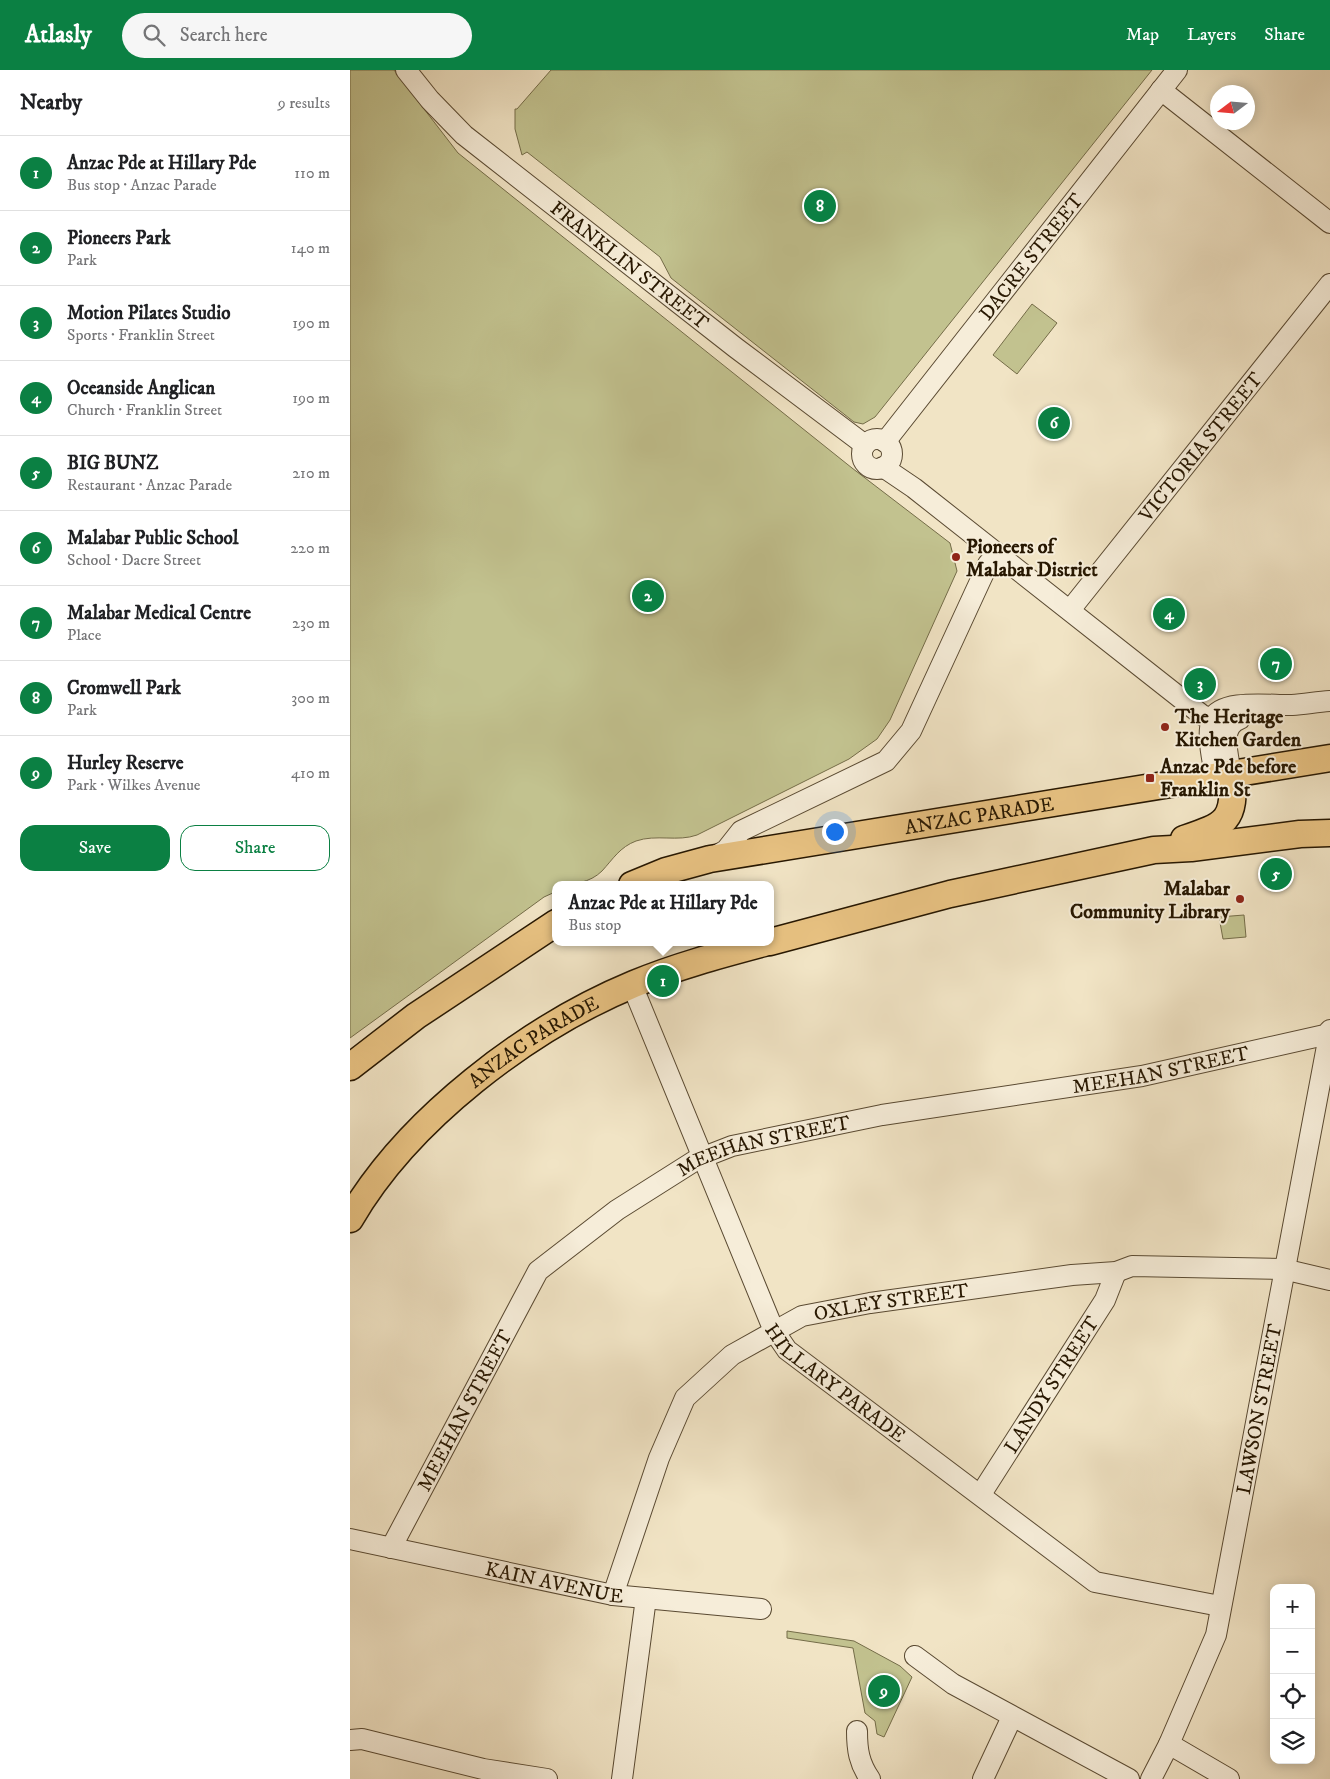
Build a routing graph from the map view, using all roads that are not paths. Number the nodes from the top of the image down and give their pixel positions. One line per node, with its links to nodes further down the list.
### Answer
1 (406, 70): 7 (street, FRANKLIN STREET)
2 (1177, 70): 3 (street, DACRE STREET)
3 (1161, 90): 4 (street); 6 (street, DACRE STREET)
4 (1330, 223)
5 (1330, 284): 10 (street, VICTORIA STREET)
6 (885, 442): 7 (street); 8 (street)
7 (865, 445): 8 (street)
8 (884, 467): 9 (street)
9 (997, 553): 10 (street); 19 (street)
10 (1070, 610): 12 (street)
11 (1330, 700): 12 (street)
12 (1221, 722): 14 (street)
13 (1330, 758): 14 (main road, ANZAC PARADE)
14 (1223, 775): 15 (main road); 19 (main road, ANZAC PARADE)
15 (1226, 819): 17 (main road); 18 (main road)
16 (1330, 833): 17 (main road, ANZAC PARADE)
17 (1300, 834): 18 (main road, ANZAC PARADE)
18 (1154, 850): 22 (main road, ANZAC PARADE)
19 (710, 859): 20 (main road, ANZAC PARADE)
20 (642, 881)
21 (552, 926): 26 (main road)
22 (774, 941)
23 (754, 946): 24 (main road, ANZAC PARADE)
24 (632, 985): 27 (street, HILLARY PARADE); 28 (main road, ANZAC PARADE)
25 (1330, 1032): 27 (street, MEEHAN STREET); 29 (street, LAWSON STREET)
26 (350, 1067)
27 (702, 1158): 32 (street, HILLARY PARADE); 35 (street, MEEHAN STREET)
28 (350, 1218)
29 (1284, 1269): 30 (street, OXLEY STREET); 31 (street, OXLEY STREET); 38 (street, LAWSON STREET)
30 (1116, 1272): 32 (street, OXLEY STREET); 33 (street, LANDY STREET)
31 (1330, 1280)
32 (774, 1331): 33 (street, HILLARY PARADE); 36 (street, OXLEY STREET)
33 (980, 1494): 38 (street, HILLARY PARADE)
34 (350, 1539): 35 (street, KAIN AVENUE)
35 (391, 1548): 36 (street, KAIN AVENUE)
36 (613, 1595): 37 (street, KAIN AVENUE)
37 (646, 1598): 39 (street, KAIN AVENUE); 46 (street)
38 (1220, 1606): 44 (street, LAWSON STREET)
39 (762, 1609)
40 (915, 1656): 41 (street)
41 (1012, 1717): 48 (street); 49 (street)
42 (857, 1731): 47 (street)
43 (350, 1740): 45 (street)
44 (1169, 1744): 50 (street, LAWSON STREET); 51 (street)
45 (548, 1779)
46 (622, 1779)
47 (870, 1779)
48 (983, 1779)
49 (1129, 1779)
50 (1151, 1779)
51 (1229, 1779)

